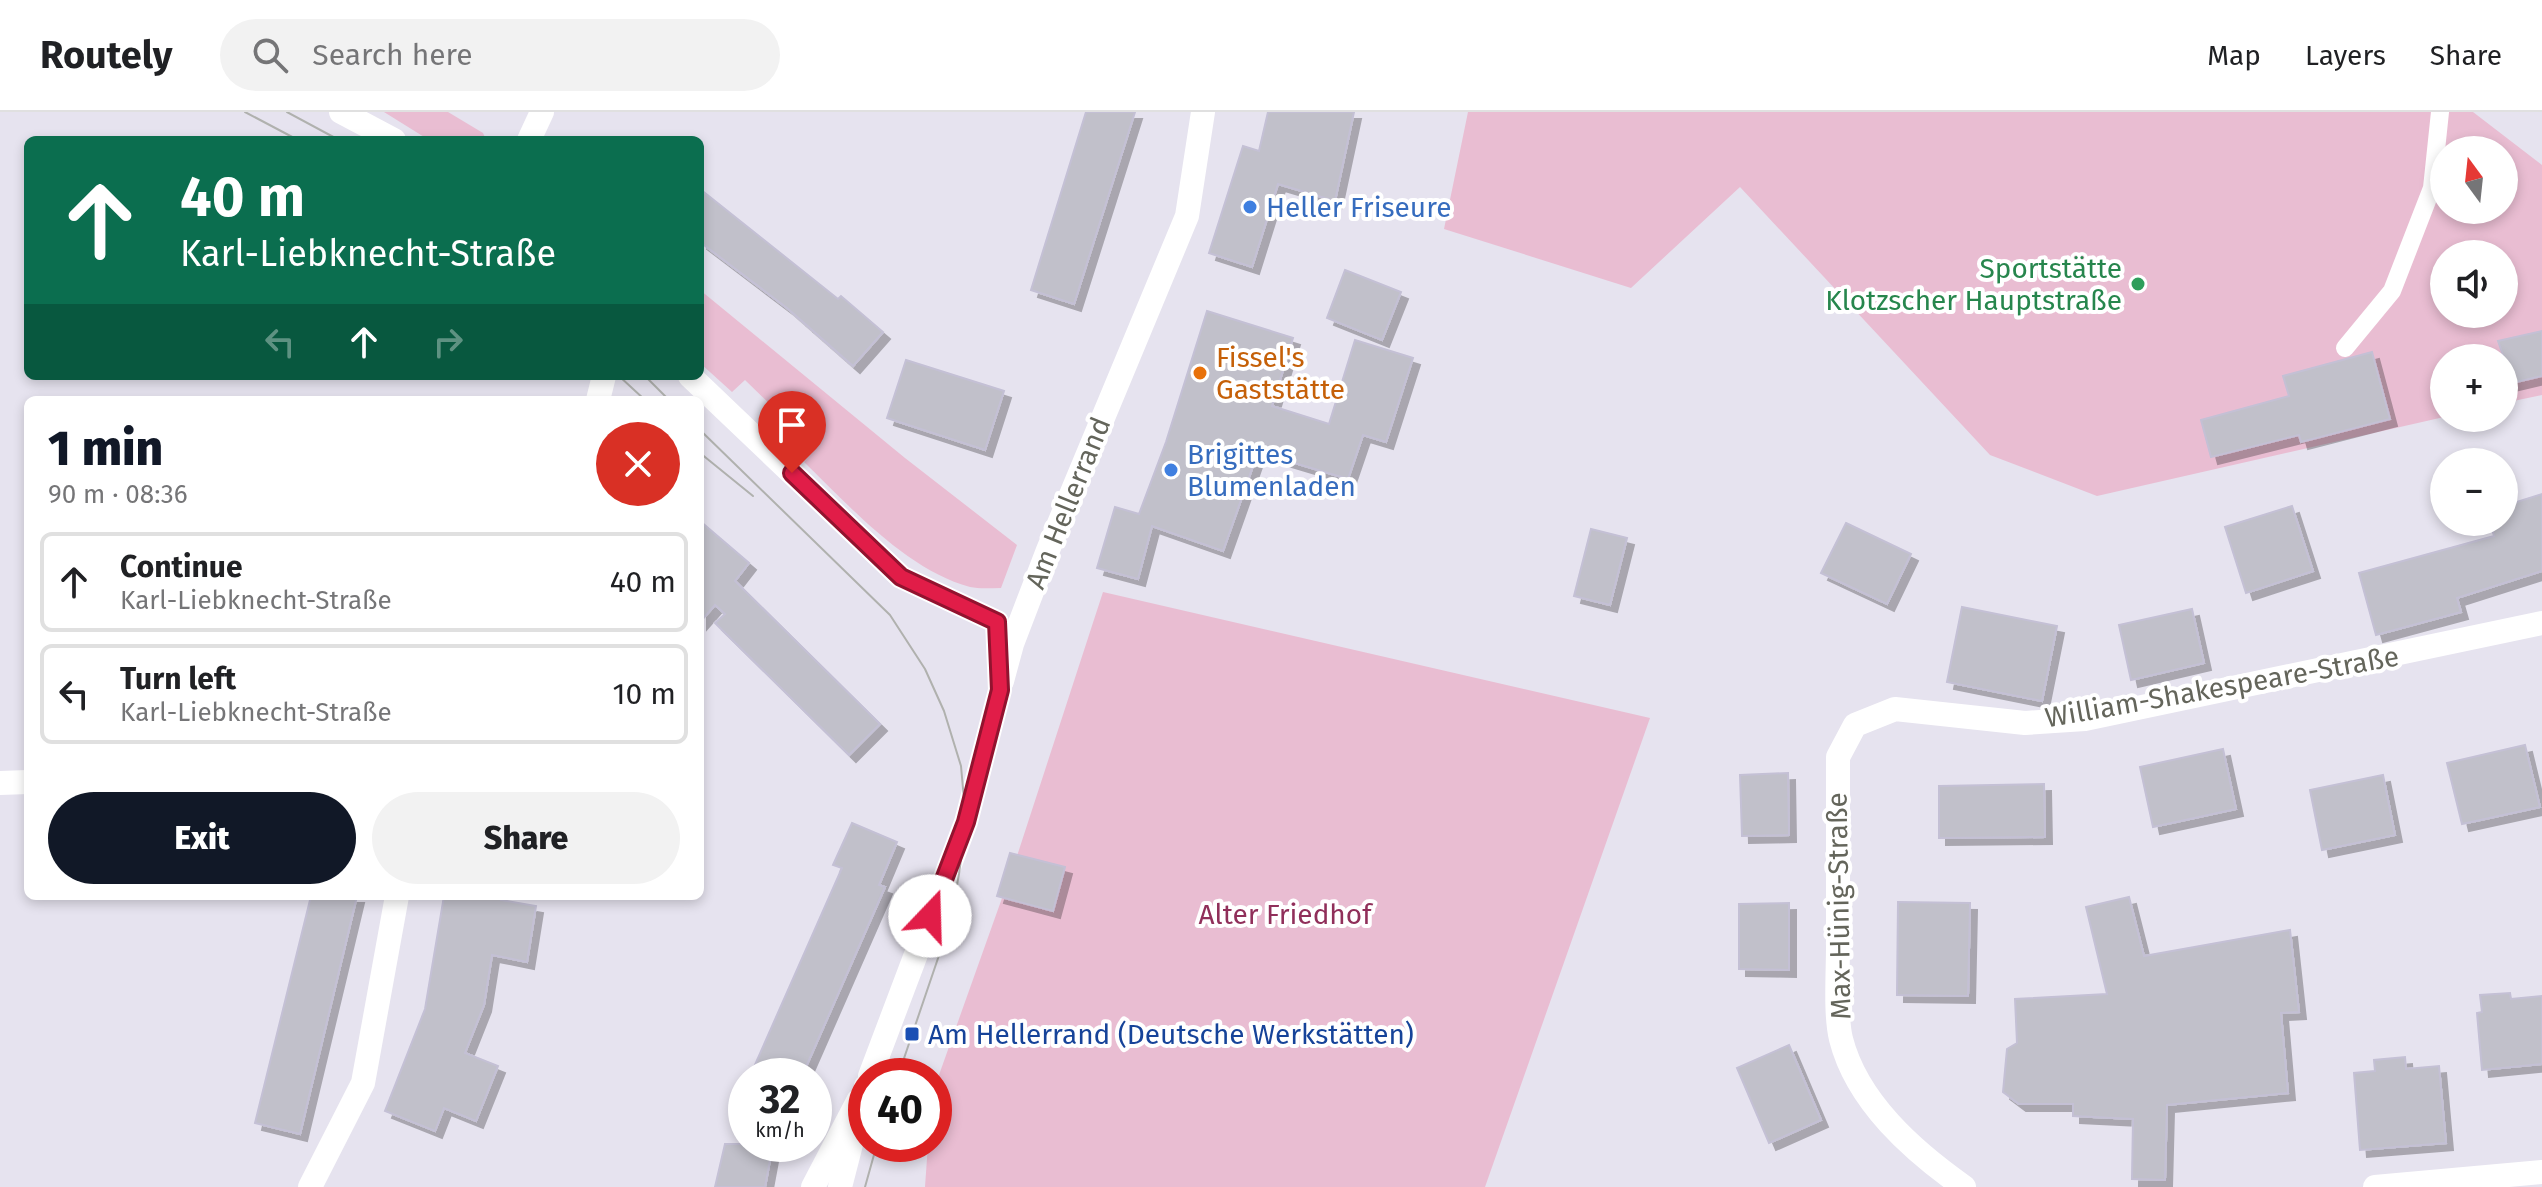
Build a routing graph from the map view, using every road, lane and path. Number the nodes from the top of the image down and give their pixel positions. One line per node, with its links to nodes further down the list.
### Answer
1 (341, 112): 5 (street)
2 (542, 112): 6 (street)
3 (1203, 112): 10 (street, Am Hellerrand)
4 (2440, 112): 7 (lane)
5 (386, 136)
6 (531, 136)
7 (2345, 348)
8 (694, 380): 10 (street)
9 (2542, 623): 11 (street, William-Shakespeare-Straße)
10 (1000, 690): 15 (street, Am Hellerrand)
11 (1855, 725): 22 (street, Max-Hünig-Straße)
12 (24, 782): 13 (street)
13 (0, 783)
14 (396, 900): 19 (street)
15 (877, 1058)
16 (848, 1120): 20 (street)
17 (848, 1156): 21 (street)
18 (2542, 1172): 23 (street)
19 (310, 1187)
20 (813, 1187)
21 (840, 1187)
22 (1964, 1187)
23 (2375, 1187)

